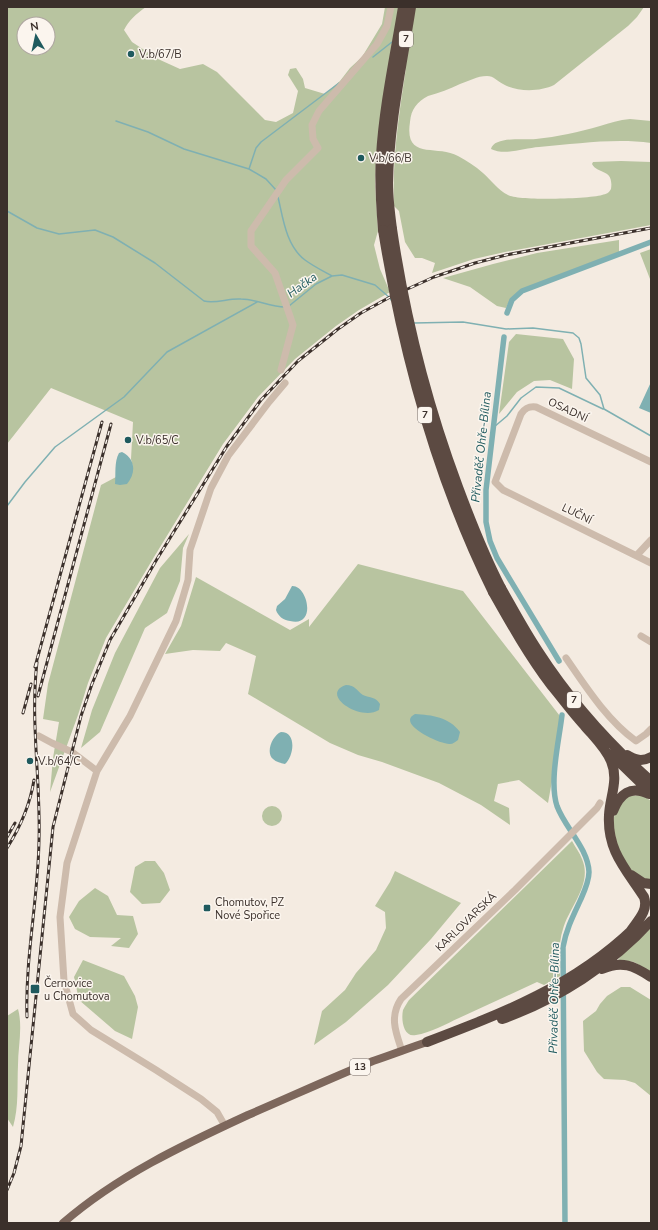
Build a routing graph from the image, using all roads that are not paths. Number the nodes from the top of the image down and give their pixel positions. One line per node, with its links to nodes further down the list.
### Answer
1 (391, 7): 5 (street)
2 (403, 7): 4 (highway, 7)
3 (411, 7): 4 (highway, 7)
4 (396, 70): 12 (highway, 7, bridge)
5 (281, 370)
6 (285, 383): 21 (street)
7 (651, 462): 8 (street, OSADNÍ)
8 (495, 482): 10 (street, LUČNÍ)
9 (651, 540): 10 (street)
10 (636, 555): 11 (street, LUČNÍ)
11 (651, 563)
12 (497, 590): 18 (highway, 7); 19 (highway, 7)
13 (641, 636): 14 (street)
14 (651, 642)
15 (566, 658): 16 (street)
16 (651, 729)
17 (39, 736): 21 (street)
18 (599, 742): 23 (highway, 7); 25 (highway)
19 (614, 746): 20 (highway); 22 (highway, 7)
20 (651, 757)
21 (97, 771): 35 (street)
22 (651, 781)
23 (651, 794): 25 (highway)
24 (600, 803): 34 (street, KARLOVARSKÁ)
25 (609, 829): 26 (highway)
26 (627, 873): 27 (highway); 30 (highway)
27 (651, 884)
28 (651, 910): 30 (highway, 13)
29 (651, 921): 31 (highway, 13)
30 (630, 932): 31 (highway, 13)
31 (590, 972): 32 (highway); 33 (highway, 13)
32 (651, 977)
33 (427, 1042): 34 (main road, 13)
34 (402, 1051): 35 (main road, 13)
35 (225, 1126): 36 (main road, 13)
36 (63, 1223)

